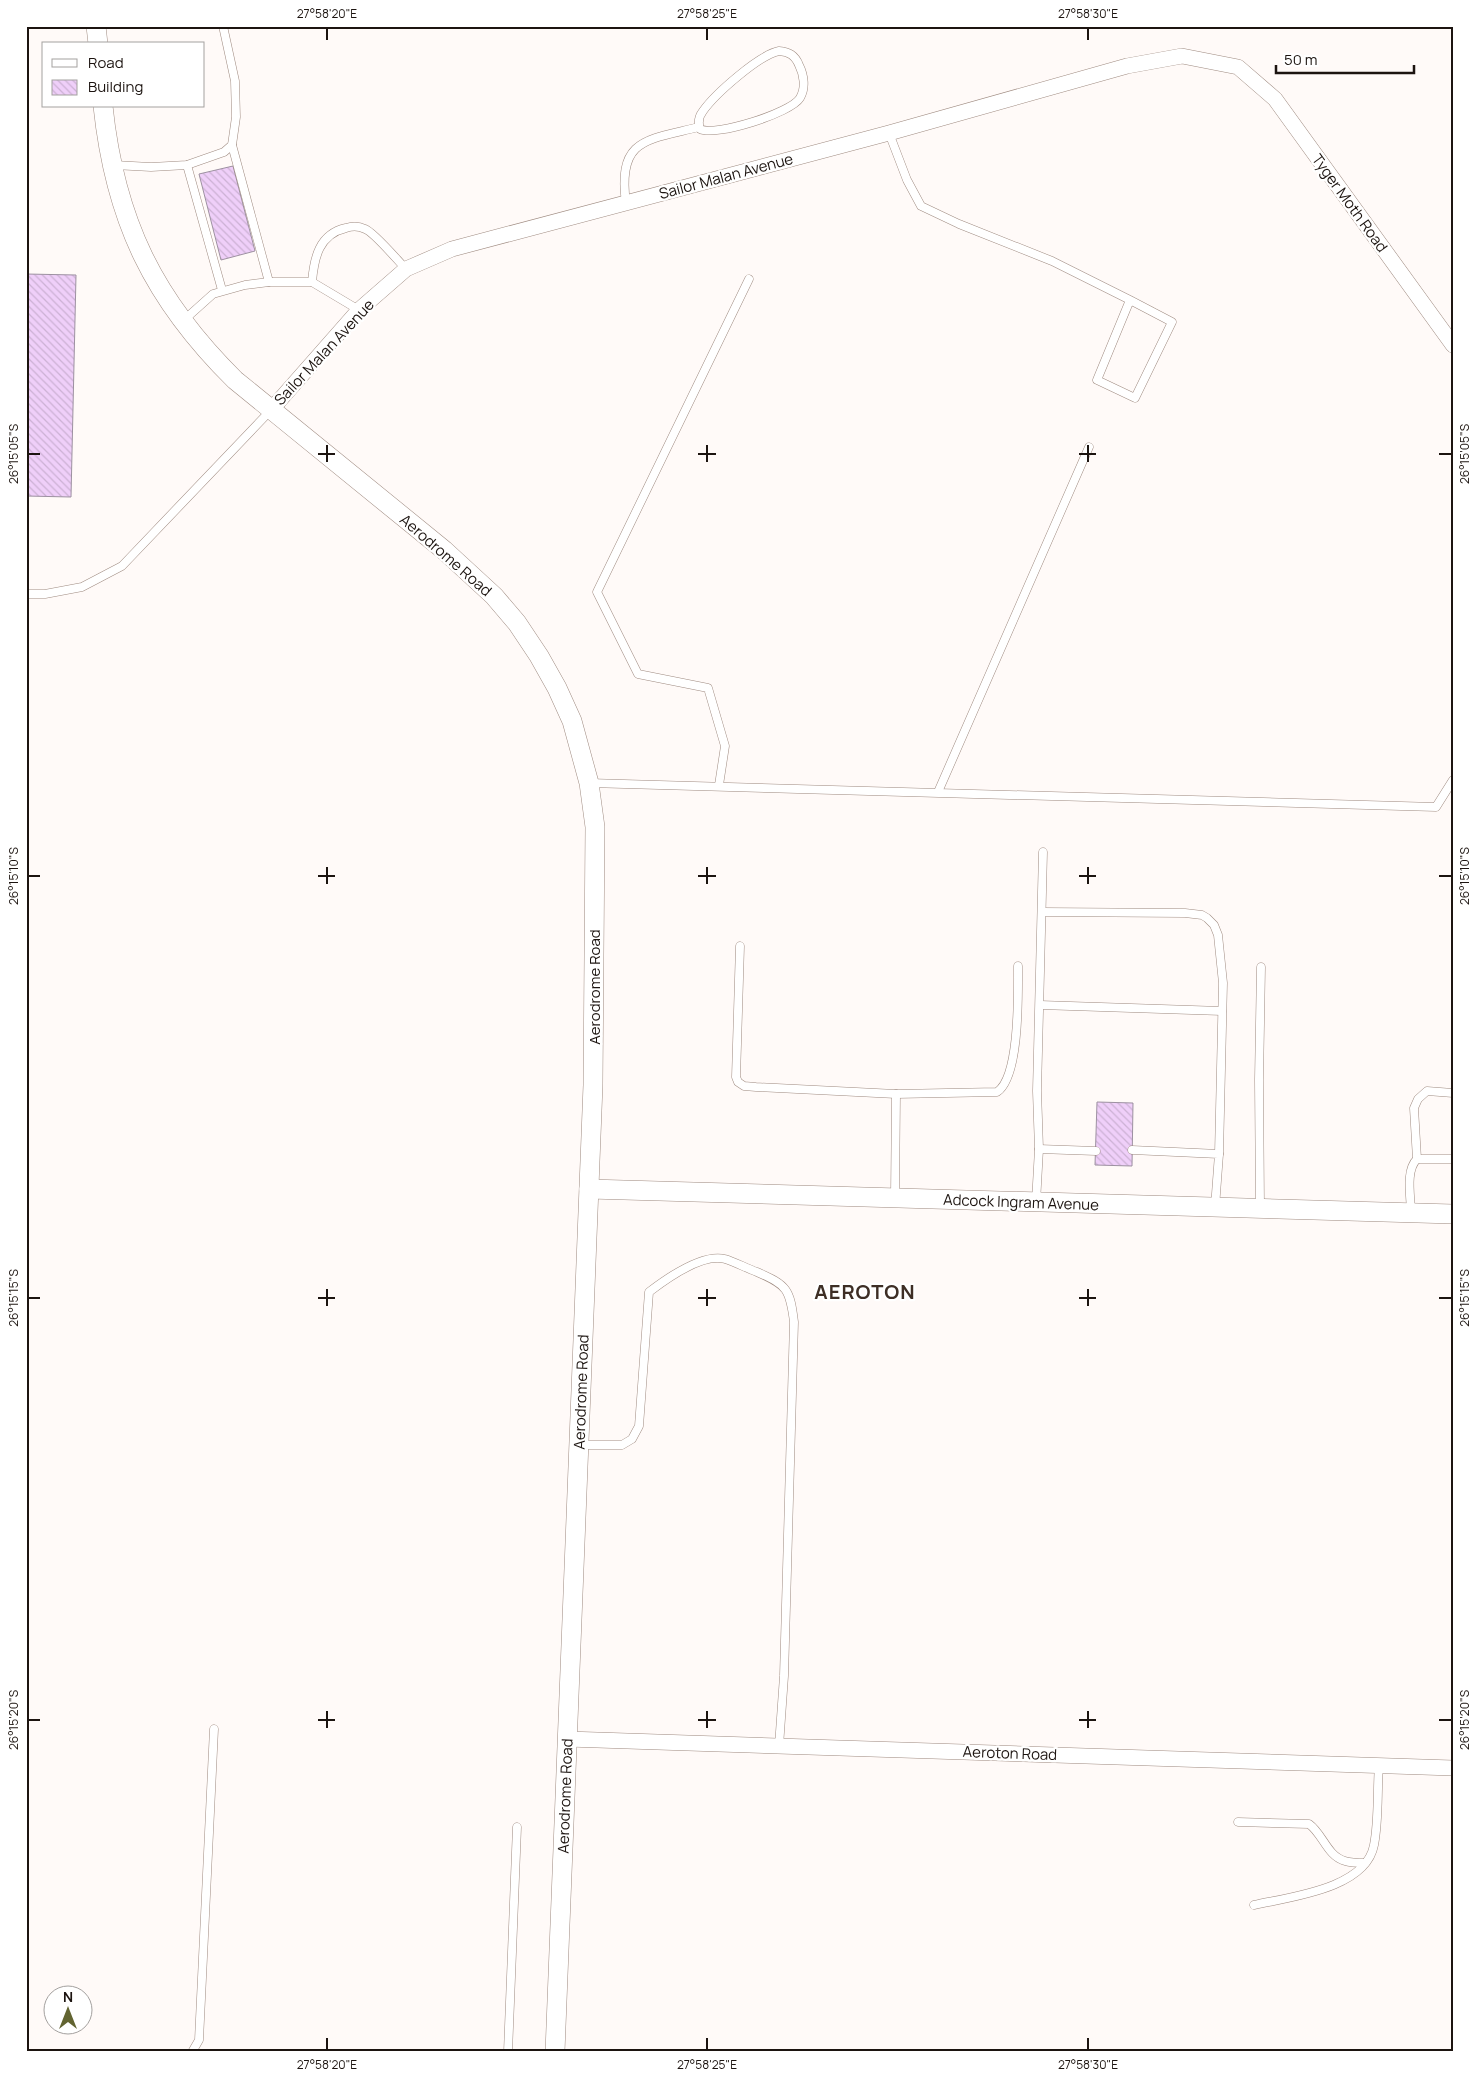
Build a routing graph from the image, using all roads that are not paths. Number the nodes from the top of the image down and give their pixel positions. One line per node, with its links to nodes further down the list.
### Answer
1 (96, 26): 3 (street)
2 (223, 26): 8 (lane)
3 (98, 42)
4 (1238, 67): 7 (street, Sailor Malan Avenue); 20 (street, Tyger Moth Road)
5 (103, 108): 9 (street, Aerodrome Road)
6 (699, 127): 6 (lane); 11 (lane)
7 (889, 133): 11 (street, Sailor Malan Avenue); 17 (lane)
8 (232, 144): 10 (lane); 14 (lane)
9 (112, 165): 10 (lane); 19 (street, Aerodrome Road)
10 (187, 165): 16 (lane)
11 (626, 203): 12 (street, Sailor Malan Avenue)
12 (406, 269): 15 (lane); 18 (street, Sailor Malan Avenue)
13 (748, 279): 26 (lane)
14 (269, 282): 15 (lane); 16 (lane)
15 (312, 282): 18 (lane)
16 (222, 290): 19 (lane)
17 (1130, 300): 17 (lane)
18 (359, 310): 21 (street, Sailor Malan Avenue)
19 (182, 322): 21 (street, Aerodrome Road)
20 (1453, 346)
21 (271, 410): 23 (lane); 25 (street, Aerodrome Road)
22 (1089, 448): 27 (lane)
23 (26, 594)
24 (1453, 780): 27 (lane)
25 (589, 783): 26 (lane); 43 (street, Aerodrome Road)
26 (720, 785): 27 (lane)
27 (938, 792)
28 (1042, 852): 29 (lane)
29 (1042, 912): 33 (lane); 34 (lane)
30 (740, 946): 36 (lane)
31 (1018, 966): 36 (lane)
32 (1262, 967): 47 (lane)
33 (1040, 1005): 34 (lane); 37 (lane)
34 (1222, 1010): 40 (lane)
35 (1453, 1093): 41 (lane)
36 (896, 1094): 44 (lane)
37 (1039, 1148): 39 (lane); 45 (lane)
38 (1132, 1150): 40 (lane)
39 (1096, 1151)
40 (1219, 1154): 46 (lane)
41 (1416, 1159): 42 (lane); 48 (lane)
42 (1453, 1159)
43 (589, 1189): 44 (street, Adcock Ingram Avenue); 50 (street, Aerodrome Road)
44 (895, 1199): 45 (street, Adcock Ingram Avenue)
45 (1036, 1202): 46 (street, Adcock Ingram Avenue)
46 (1215, 1207): 47 (street, Adcock Ingram Avenue)
47 (1260, 1208): 48 (street, Adcock Ingram Avenue)
48 (1410, 1213): 49 (street, Adcock Ingram Avenue)
49 (1453, 1214)
50 (579, 1445): 52 (street, Aerodrome Road); 53 (lane)
51 (214, 1729): 60 (lane)
52 (567, 1739): 53 (street, Aeroton Road); 62 (street, Aerodrome Road)
53 (779, 1746): 54 (street, Aeroton Road)
54 (1379, 1765): 55 (street, Aeroton Road); 58 (lane)
55 (1453, 1768)
56 (1238, 1822): 58 (lane)
57 (517, 1827): 61 (lane)
58 (1365, 1863): 59 (lane)
59 (1254, 1905)
60 (192, 2052)
61 (508, 2052)
62 (555, 2052)

